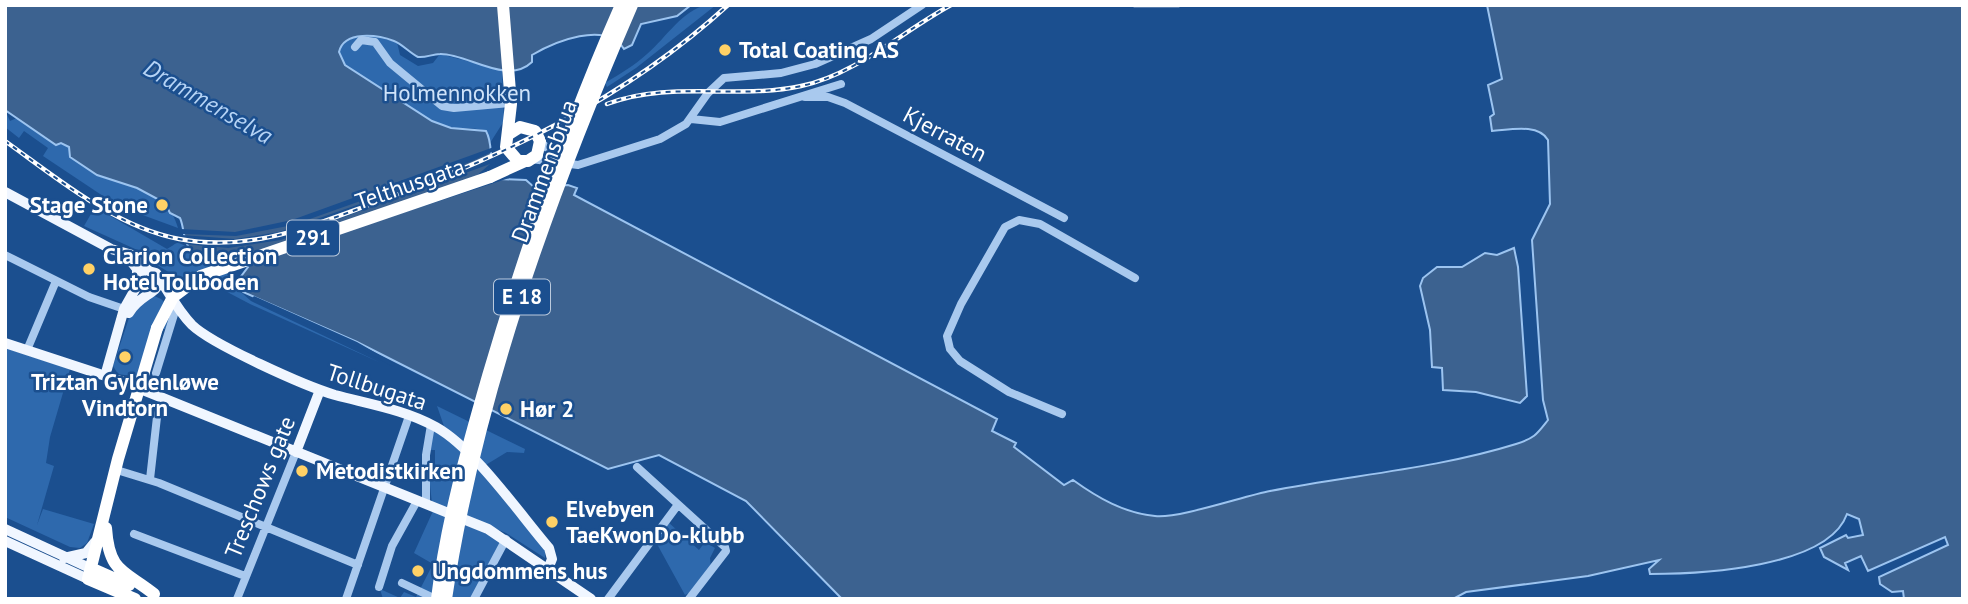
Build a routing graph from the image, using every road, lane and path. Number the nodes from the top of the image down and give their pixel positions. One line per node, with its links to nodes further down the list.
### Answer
1 (503, 5): 8 (highway)
2 (621, 5): 60 (highway, Drammensbrua / E 18, bridge)
3 (632, 5): 61 (highway, Drammensbrua / E 18, bridge)
4 (922, 5): 9 (street)
5 (355, 47): 8 (street)
6 (842, 85): 7 (street, Kjerraten)
7 (805, 97): 9 (street, Kjerraten); 18 (street, Kjerraten)
8 (511, 104): 10 (highway); 11 (highway)
9 (691, 119): 15 (street)
10 (524, 127): 11 (highway); 12 (highway)
11 (509, 134): 13 (highway)
12 (540, 142): 14 (highway); 15 (street)
13 (507, 151): 14 (highway); 16 (highway)
14 (528, 160): 15 (street); 16 (highway, Telthusgata / 291)
15 (563, 162)
16 (505, 165): 30 (highway, Telthusgata / 291, bridge)
17 (5, 192): 20 (main road)
18 (1064, 218)
19 (5, 255): 22 (street)
20 (141, 277): 23 (main road); 23 (main road); 25 (main road)
21 (1135, 278): 33 (street)
22 (56, 281): 25 (street); 27 (street)
23 (153, 289): 24 (main road, Tollbugata); 25 (main road)
24 (175, 306): 29 (street); 31 (main road, Tollbugata)
25 (127, 310): 28 (main road)
26 (5, 343): 27 (main road)
27 (27, 350): 28 (main road)
28 (106, 372): 30 (main road)
29 (156, 373)
30 (141, 388): 32 (main road); 38 (highway, Telthusgata / 291); 45 (highway, Telthusgata / 291)
31 (320, 390): 34 (main road, Tollbugata); 36 (main road, Treschows gate)
32 (163, 398): 36 (main road); 39 (street)
33 (1062, 414)
34 (409, 416): 35 (main road, Tollbugata); 40 (street)
35 (431, 425): 41 (street); 51 (main road, Tollbugata)
36 (296, 452): 40 (main road); 43 (street, Treschows gate)
37 (637, 467): 42 (street)
38 (120, 471): 39 (street); 45 (highway, Telthusgata / 291)
39 (150, 479): 43 (street)
40 (385, 488): 41 (main road); 50 (street)
41 (422, 503): 47 (main road); 55 (street)
42 (677, 506): 64 (street); 65 (street)
43 (265, 527): 50 (street); 53 (street, Treschows gate)
44 (5, 529): 49 (main road)
45 (103, 530): 49 (main road, Telthusgata); 52 (highway, Telthusgata / 291); 56 (highway, Telthusgata / 291)
46 (134, 534): 53 (street)
47 (506, 539): 51 (main road); 62 (street)
48 (5, 541): 52 (main road)
49 (63, 558): 52 (main road)
50 (358, 565): 59 (street)
51 (548, 569): 63 (main road)
52 (91, 573): 56 (highway, 291); 57 (highway)
53 (245, 576): 58 (street, Treschows gate)
54 (402, 583): 60 (street)
55 (379, 587)
56 (159, 596)
57 (130, 598)
58 (237, 599)
59 (346, 599)
60 (436, 599)
61 (446, 599)
62 (474, 599)
63 (591, 599)
64 (608, 599)
65 (689, 599)

